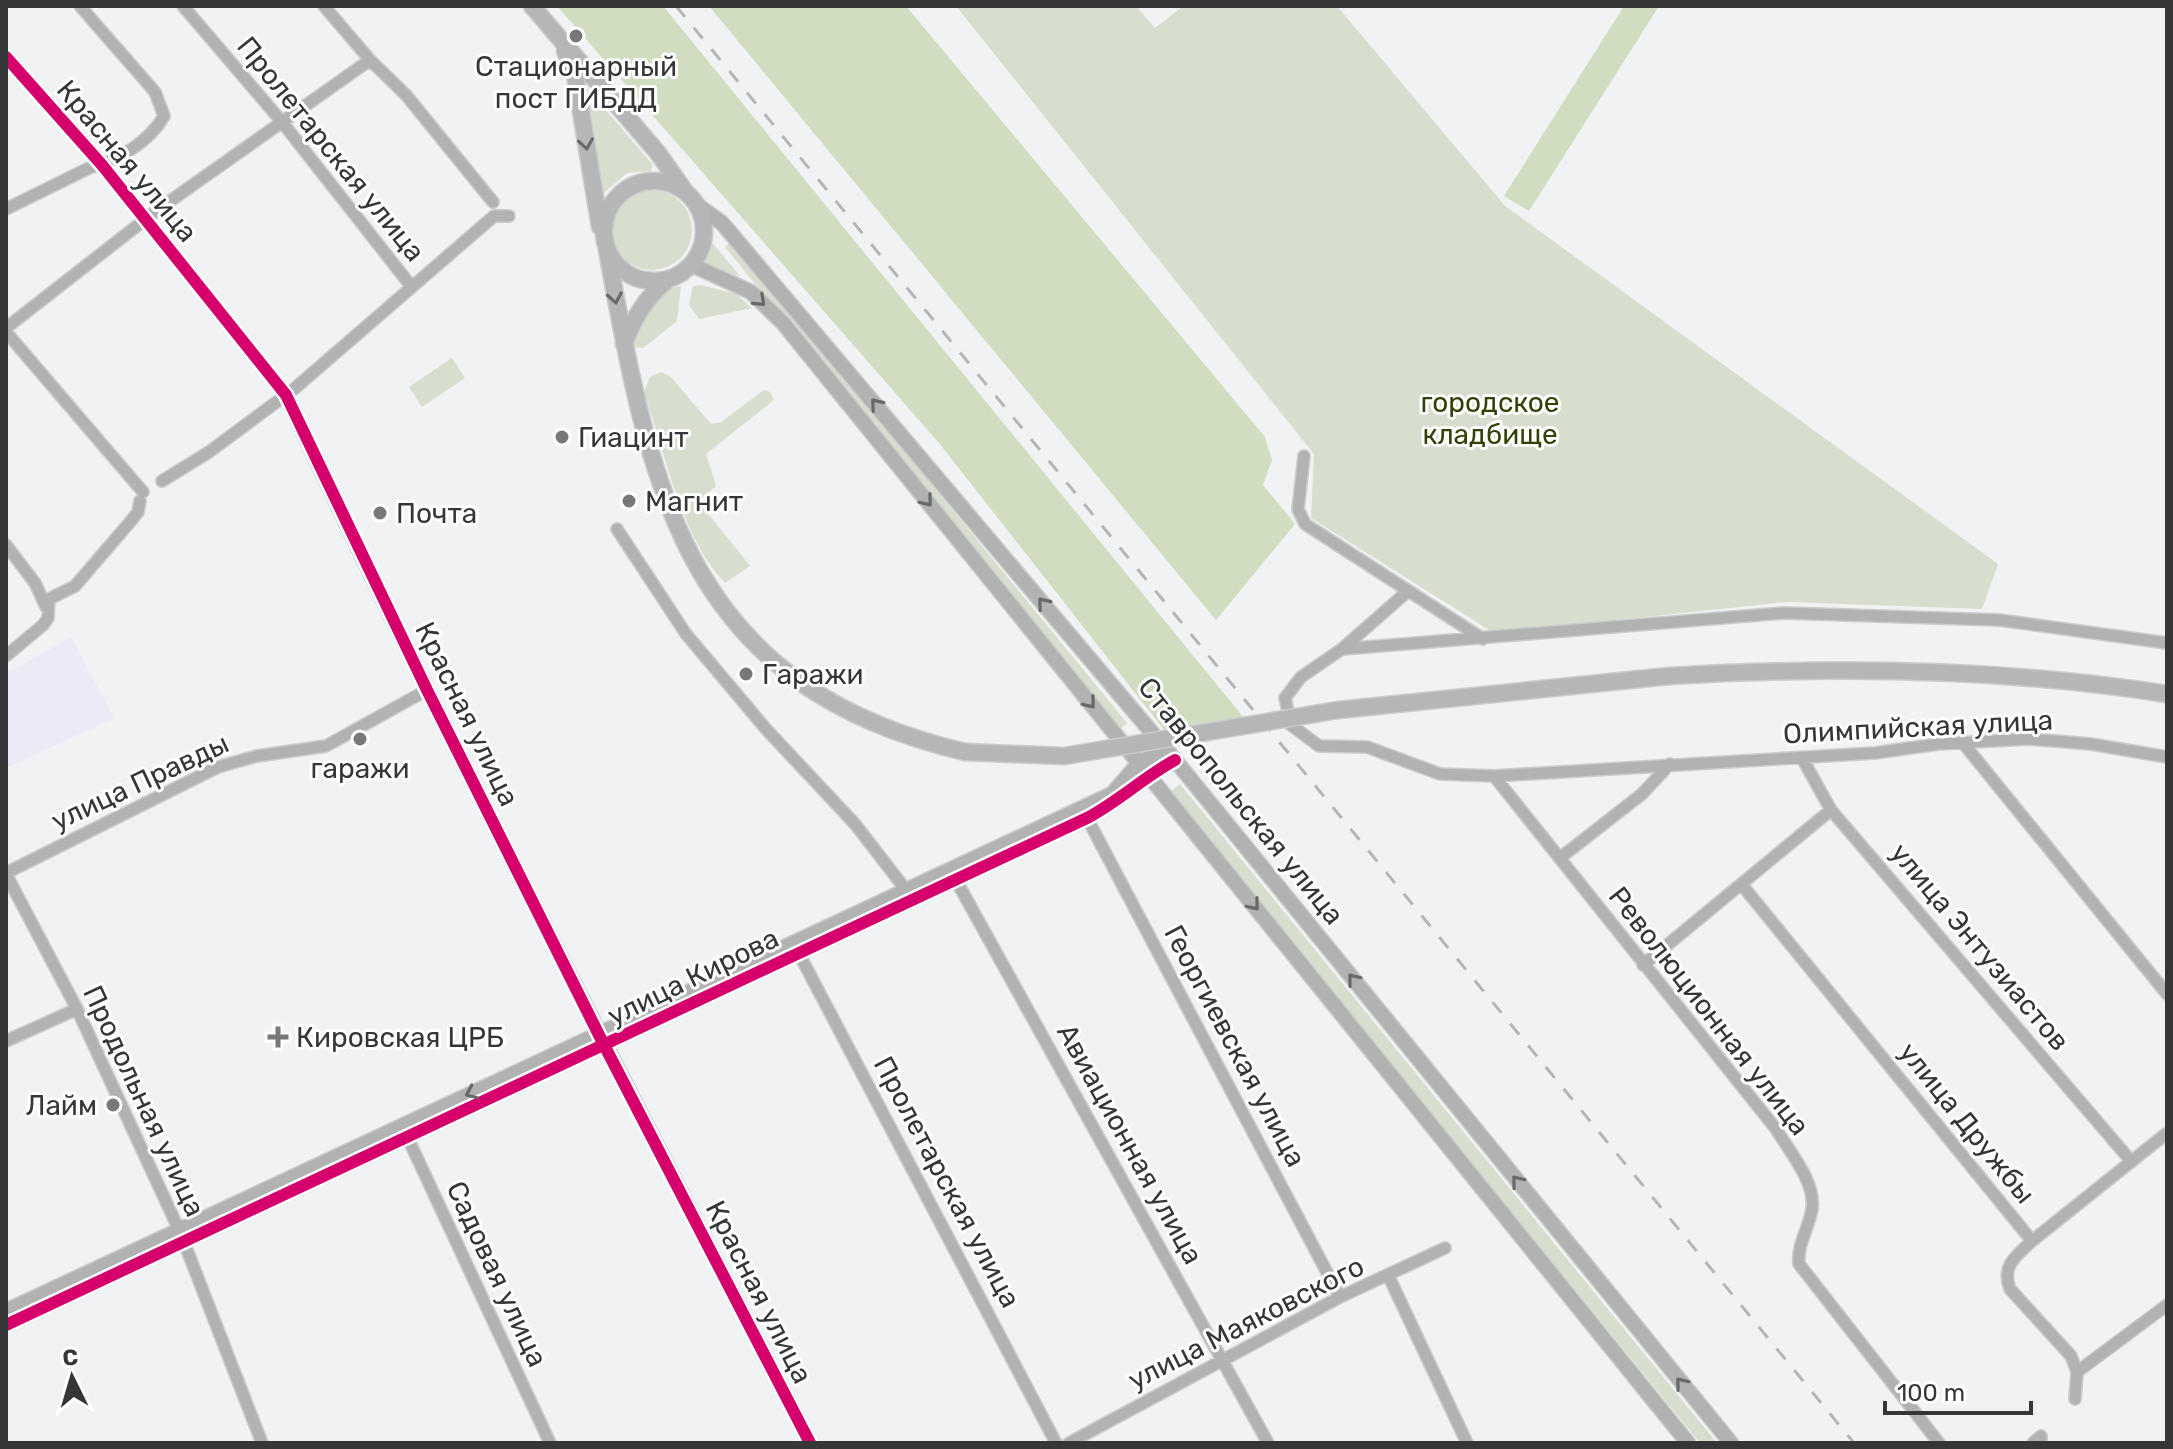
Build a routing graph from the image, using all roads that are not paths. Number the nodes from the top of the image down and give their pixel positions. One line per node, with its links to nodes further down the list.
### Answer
1 (80, 6): 9 (street)
2 (183, 6): 8 (street, Пролетарская улица)
3 (324, 6): 7 (street)
4 (532, 6): 5 (main road)
5 (562, 42): 10 (main road); 16 (main road, one-way to 16)
6 (6, 57): 9 (street, Красная улица)
7 (370, 60): 8 (street); 11 (street)
8 (282, 122): 15 (street); 19 (street, Пролетарская улица)
9 (102, 165): 13 (street); 15 (street, Красная улица)
10 (686, 192): 12 (main road); 16 (main road)
11 (493, 202)
12 (697, 205): 17 (main road); 36 (main road, Ставропольская улица, one-way to 12)
13 (6, 209)
14 (509, 216): 19 (street)
15 (145, 220): 20 (street); 22 (street, Красная улица)
16 (605, 243): 18 (main road); 21 (main road, one-way to 21)
17 (692, 265): 18 (main road); 40 (main road, Ставропольская улица, one-way to 40)
18 (667, 280): 21 (main road)
19 (411, 286): 22 (street)
20 (6, 330): 28 (street)
21 (624, 345): 34 (main road, bridge)
22 (286, 395): 24 (street); 33 (street, Красная улица)
23 (1304, 456): 27 (street)
24 (162, 481)
25 (617, 529): 48 (street)
26 (6, 545): 28 (street)
27 (1408, 591): 29 (street); 31 (street)
28 (46, 607): 32 (street)
29 (1483, 640): 30 (street); 31 (street)
30 (2167, 643)
31 (1342, 649): 41 (street, Олимпийская улица)
32 (6, 656)
33 (427, 690): 46 (street, улица Правды); 53 (street, Красная улица)
34 (2167, 694)
35 (1963, 743): 37 (street, Олимпийская улица); 38 (street, Олимпийская улица); 51 (street)
36 (1170, 754): 40 (street, улица Кирова); 77 (main road, Ставропольская улица, one-way to 36)
37 (2167, 757)
38 (1802, 758): 39 (street, Олимпийская улица); 42 (street, улица Энтузиастов)
39 (1670, 764): 41 (street, Олимпийская улица); 44 (street)
40 (1144, 769): 43 (street, улица Кирова); 45 (street, улица Кирова); 76 (main road, Ставропольская улица, one-way to 76)
41 (1494, 776): 44 (street, Революционная улица)
42 (1831, 810): 47 (street); 57 (street, улица Энтузиастов)
43 (1087, 818): 45 (street, улица Кирова); 62 (street, Георгиевская улица)
44 (1560, 858): 50 (street, Революционная улица)
45 (952, 873): 48 (street, улица Кирова); 49 (street, улица Кирова); 66 (street, Авиационная улица)
46 (6, 874): 52 (street, Продольная улица)
47 (1742, 885): 50 (street); 59 (street, улица Дружбы)
48 (906, 890): 49 (street, улица Кирова)
49 (797, 948): 53 (street, улица Кирова); 72 (street, Пролетарская улица)
50 (1643, 965): 78 (street, Революционная улица)
51 (2167, 994)
52 (77, 1009): 54 (street); 58 (street, Продольная улица)
53 (602, 1040): 55 (street, улица Кирова); 71 (street, Красная улица)
54 (6, 1041)
55 (404, 1131): 58 (street, улица Кирова); 70 (street, Садовая улица)
56 (2167, 1133): 57 (street)
57 (2131, 1161): 59 (street)
58 (182, 1238): 64 (street, улица Кирова); 65 (street, улица Кирова); 69 (street, Продольная улица)
59 (2032, 1241): 67 (street, улица Дружбы)
60 (1445, 1248): 61 (street, улица Маяковского)
61 (1389, 1277): 62 (street, улица Маяковского); 75 (street)
62 (1340, 1297): 66 (street, улица Маяковского)
63 (2167, 1305): 67 (street)
64 (6, 1311)
65 (6, 1325)
66 (1223, 1360): 73 (street, улица Маяковского); 74 (street, Авиационная улица)
67 (2077, 1372): 68 (street)
68 (2075, 1399)
69 (262, 1443)
70 (550, 1443)
71 (810, 1443)
72 (1056, 1443)
73 (1069, 1443)
74 (1268, 1443)
75 (1467, 1443)
76 (1688, 1443)
77 (1731, 1443)
78 (1939, 1443)
79 (2033, 1443): 80 (street)
80 (2041, 1443)

